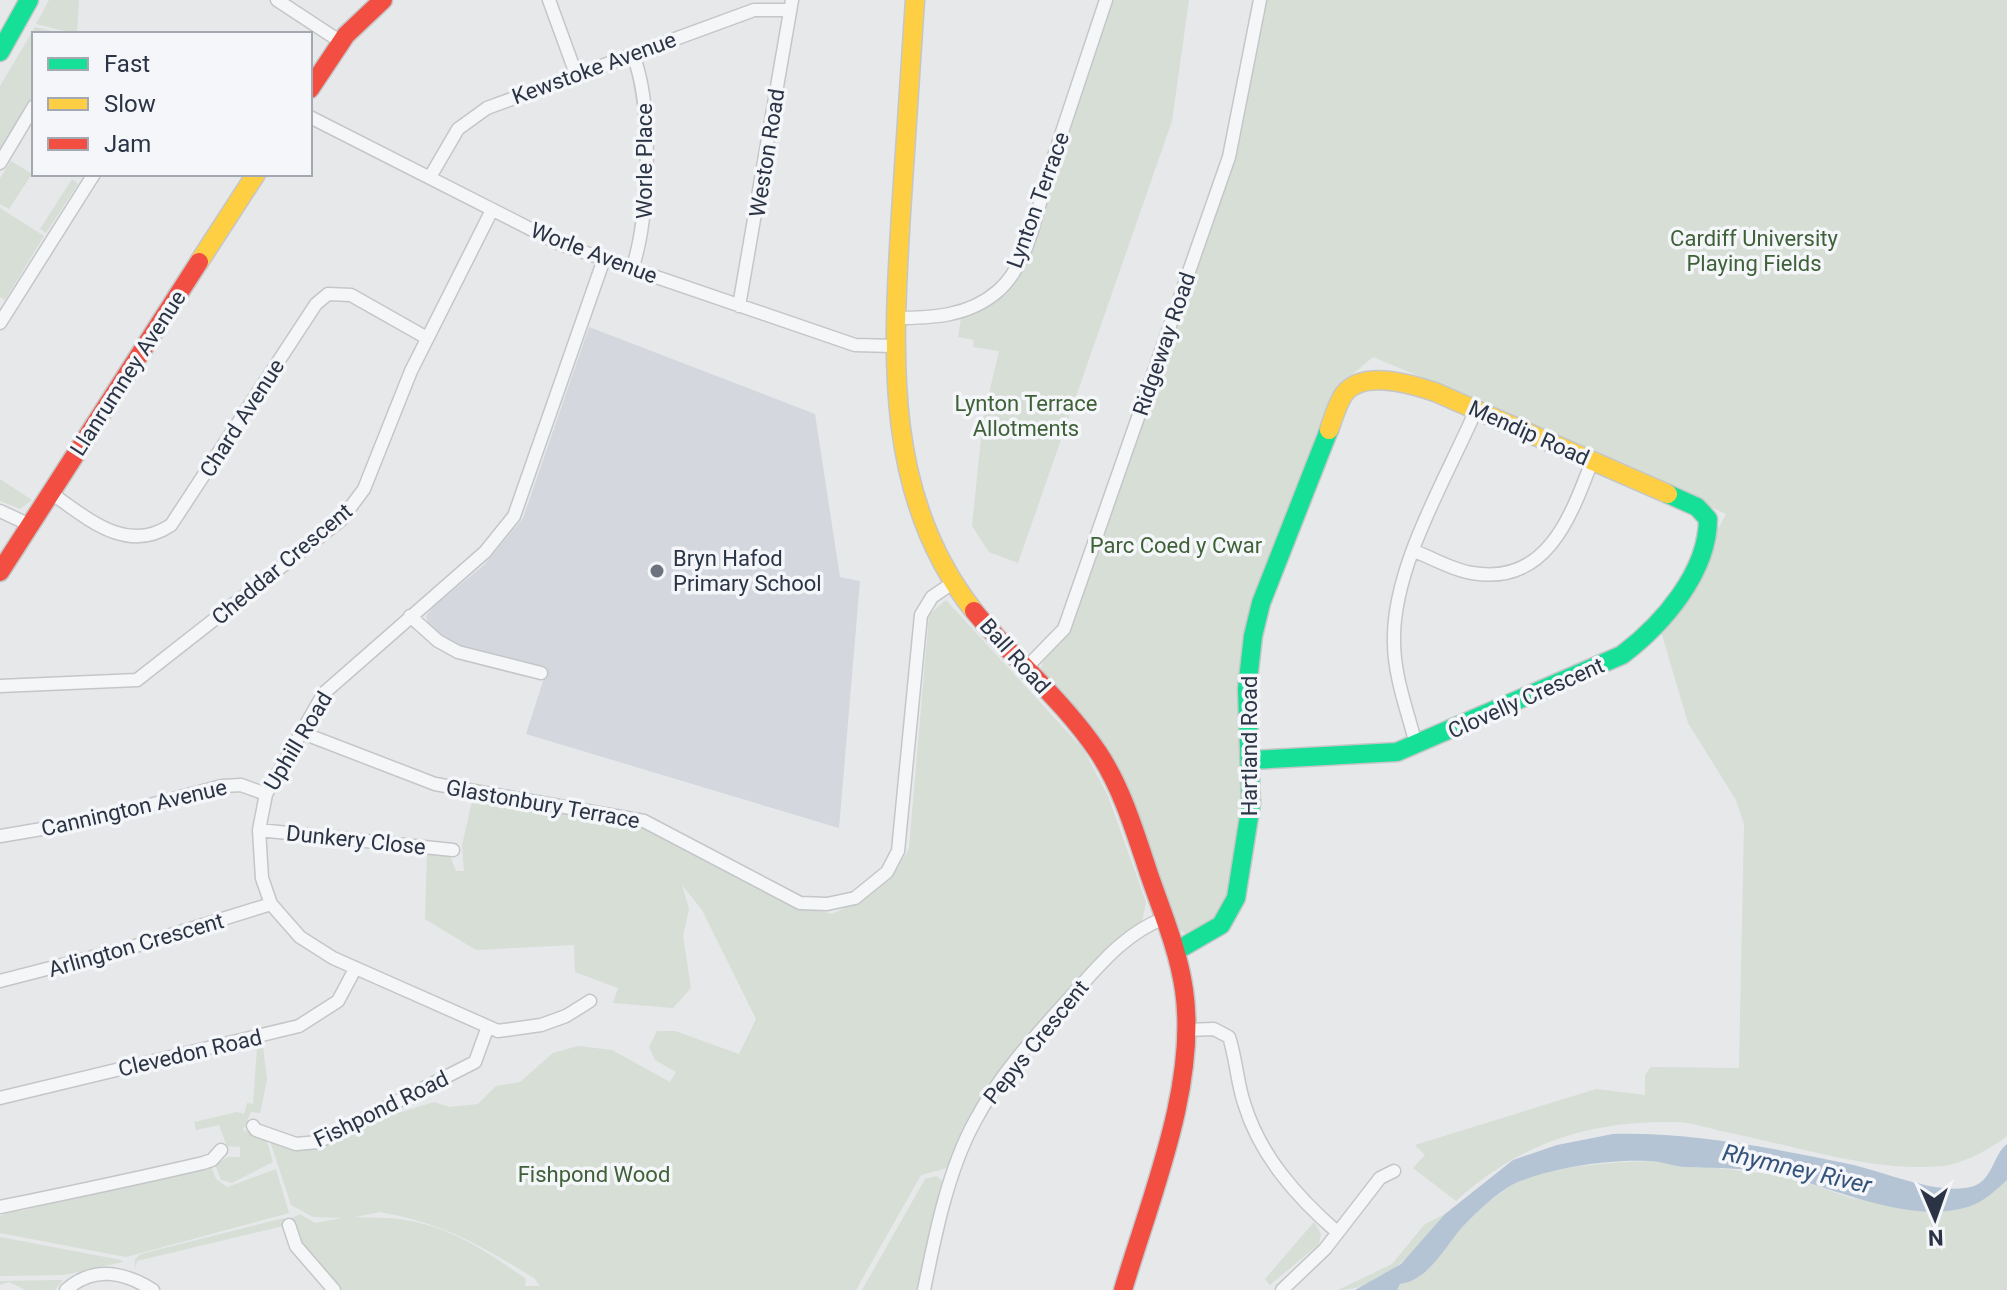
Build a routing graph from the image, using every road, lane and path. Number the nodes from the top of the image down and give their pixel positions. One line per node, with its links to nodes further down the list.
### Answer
1 (29, 0): 9 (street)
2 (277, 0): 10 (street)
3 (383, 0): 10 (street)
4 (549, 0): 13 (street)
5 (915, 0): 25 (street, Ball Road)
6 (1106, 0): 25 (street, Lynton Terrace)
7 (1260, 0): 40 (street, Ridgeway Road)
8 (791, 5): 12 (street, Kewstoke Avenue); 24 (street, Weston Road)
9 (6, 28): 11 (street)
10 (341, 42): 14 (street)
11 (0, 52)
12 (633, 55): 13 (street, Kewstoke Avenue); 23 (street, Worle Place)
13 (576, 74): 20 (street, Kewstoke Avenue)
14 (312, 86)
15 (32, 109): 17 (street)
16 (312, 118): 20 (street, Worle Avenue)
17 (0, 163)
18 (93, 176): 26 (street)
19 (255, 176): 32 (street, Llanrumney Avenue)
20 (430, 177): 21 (street, Worle Avenue)
21 (492, 210): 22 (street, Worle Avenue); 27 (street, Cheddar Crescent)
22 (604, 259): 23 (street, Worle Avenue); 39 (street, Uphill Road)
23 (632, 269): 24 (street, Worle Avenue)
24 (739, 306): 28 (street, Worle Avenue)
25 (894, 318): 28 (street, Ball Road)
26 (0, 323)
27 (427, 338): 32 (street, Chard Avenue); 42 (street, Cheddar Crescent)
28 (893, 346): 38 (street, Ball Road)
29 (1351, 386): 30 (street, Mendip Road); 45 (street, Hartland Road)
30 (1476, 410): 31 (street, Mendip Road); 36 (street)
31 (1592, 461): 33 (street, Mendip Road); 36 (street)
32 (51, 493): 35 (street, Llanrumney Avenue)
33 (1701, 510): 44 (street, Clovelly Crescent)
34 (0, 511): 35 (street)
35 (30, 525): 37 (street, Llanrumney Avenue)
36 (1414, 551): 44 (street)
37 (0, 572)
38 (954, 582): 40 (street, Ball Road); 43 (street, Glastonbury Terrace)
39 (410, 616): 41 (street); 43 (street, Uphill Road)
40 (1025, 669): 51 (street, Ball Road)
41 (541, 673)
42 (0, 686)
43 (300, 732): 46 (street, Uphill Road)
44 (1416, 745): 45 (street, Clovelly Crescent)
45 (1252, 760): 52 (street, Hartland Road)
46 (266, 794): 47 (street, Uphill Road); 48 (street, Cannington Avenue)
47 (259, 830): 49 (street, Dunkery Close); 50 (street, Uphill Road)
48 (0, 836)
49 (453, 850)
50 (271, 904): 53 (street, Uphill Road); 54 (street, Arlington Crescent)
51 (1165, 918): 52 (street, Ball Road); 68 (street, Pepys Crescent)
52 (1176, 951): 57 (street, Ball Road)
53 (355, 969): 56 (street, Uphill Road); 58 (street, Clevedon Road)
54 (0, 981)
55 (590, 1001): 56 (street, Uphill Road)
56 (487, 1029): 59 (street, Fishpond Road)
57 (1186, 1030): 64 (street); 69 (street, Ball Road)
58 (0, 1098)
59 (253, 1126)
60 (221, 1150): 62 (street)
61 (1394, 1171): 64 (street)
62 (0, 1207)
63 (289, 1225): 67 (street)
64 (1337, 1232): 70 (street)
65 (66, 1290): 66 (street)
66 (153, 1290)
67 (334, 1290)
68 (924, 1290)
69 (1123, 1290)
70 (1282, 1290)

